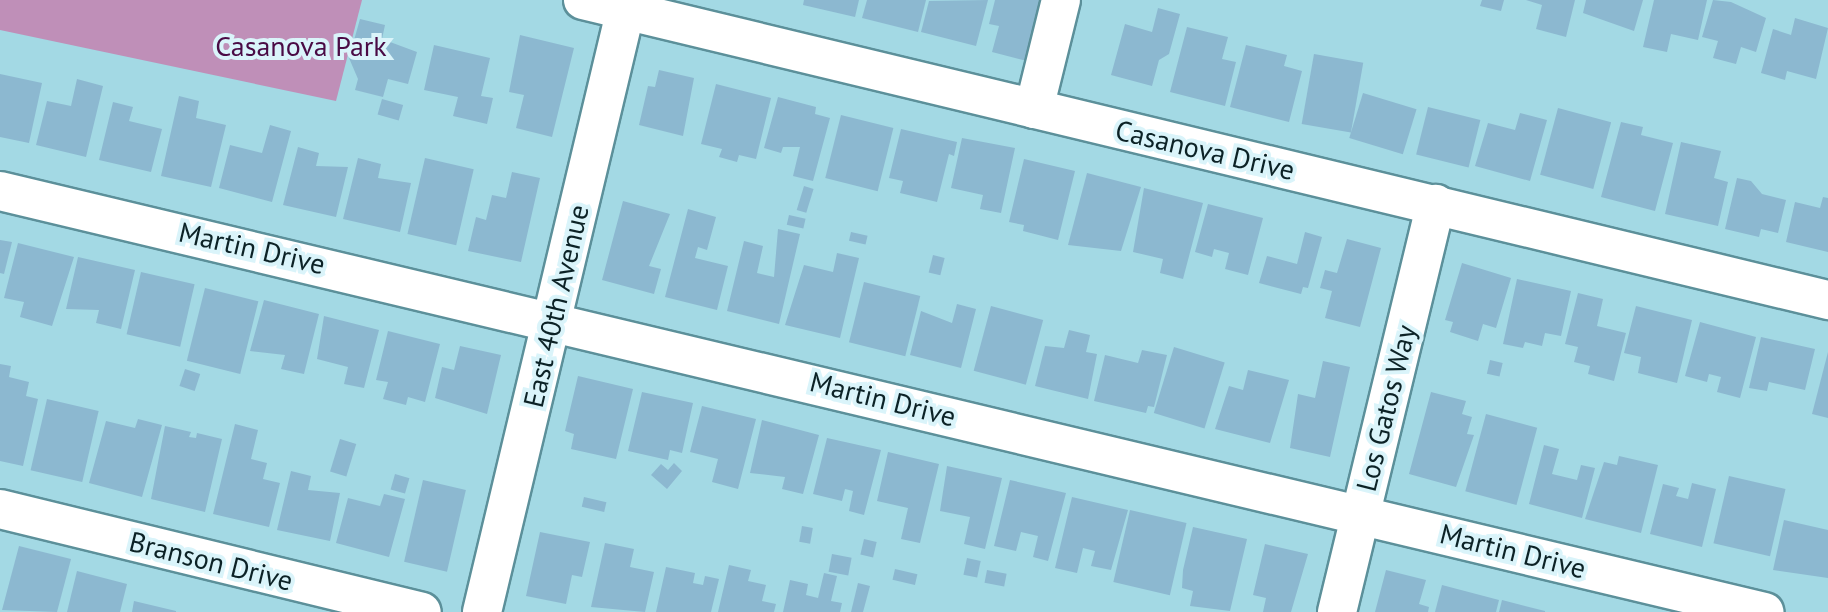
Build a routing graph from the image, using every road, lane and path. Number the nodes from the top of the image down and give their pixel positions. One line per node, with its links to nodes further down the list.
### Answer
1 (583, 0): 3 (street, Casanova Drive)
2 (1061, 0): 4 (street)
3 (627, 5): 4 (street, Casanova Drive); 8 (street, East 40th Avenue)
4 (1034, 109): 6 (street, Casanova Drive)
5 (0, 191): 8 (street, Martin Drive)
6 (1436, 204): 7 (street, Casanova Drive); 10 (street, Los Gatos Way)
7 (1828, 300)
8 (553, 319): 10 (street, Martin Drive); 12 (street, East 40th Avenue)
9 (0, 509): 11 (street, Branson Drive)
10 (1360, 513): 13 (street, Los Gatos Way); 14 (street, Martin Drive)
11 (422, 612)
12 (482, 612)
13 (1337, 612)
14 (1764, 612)

